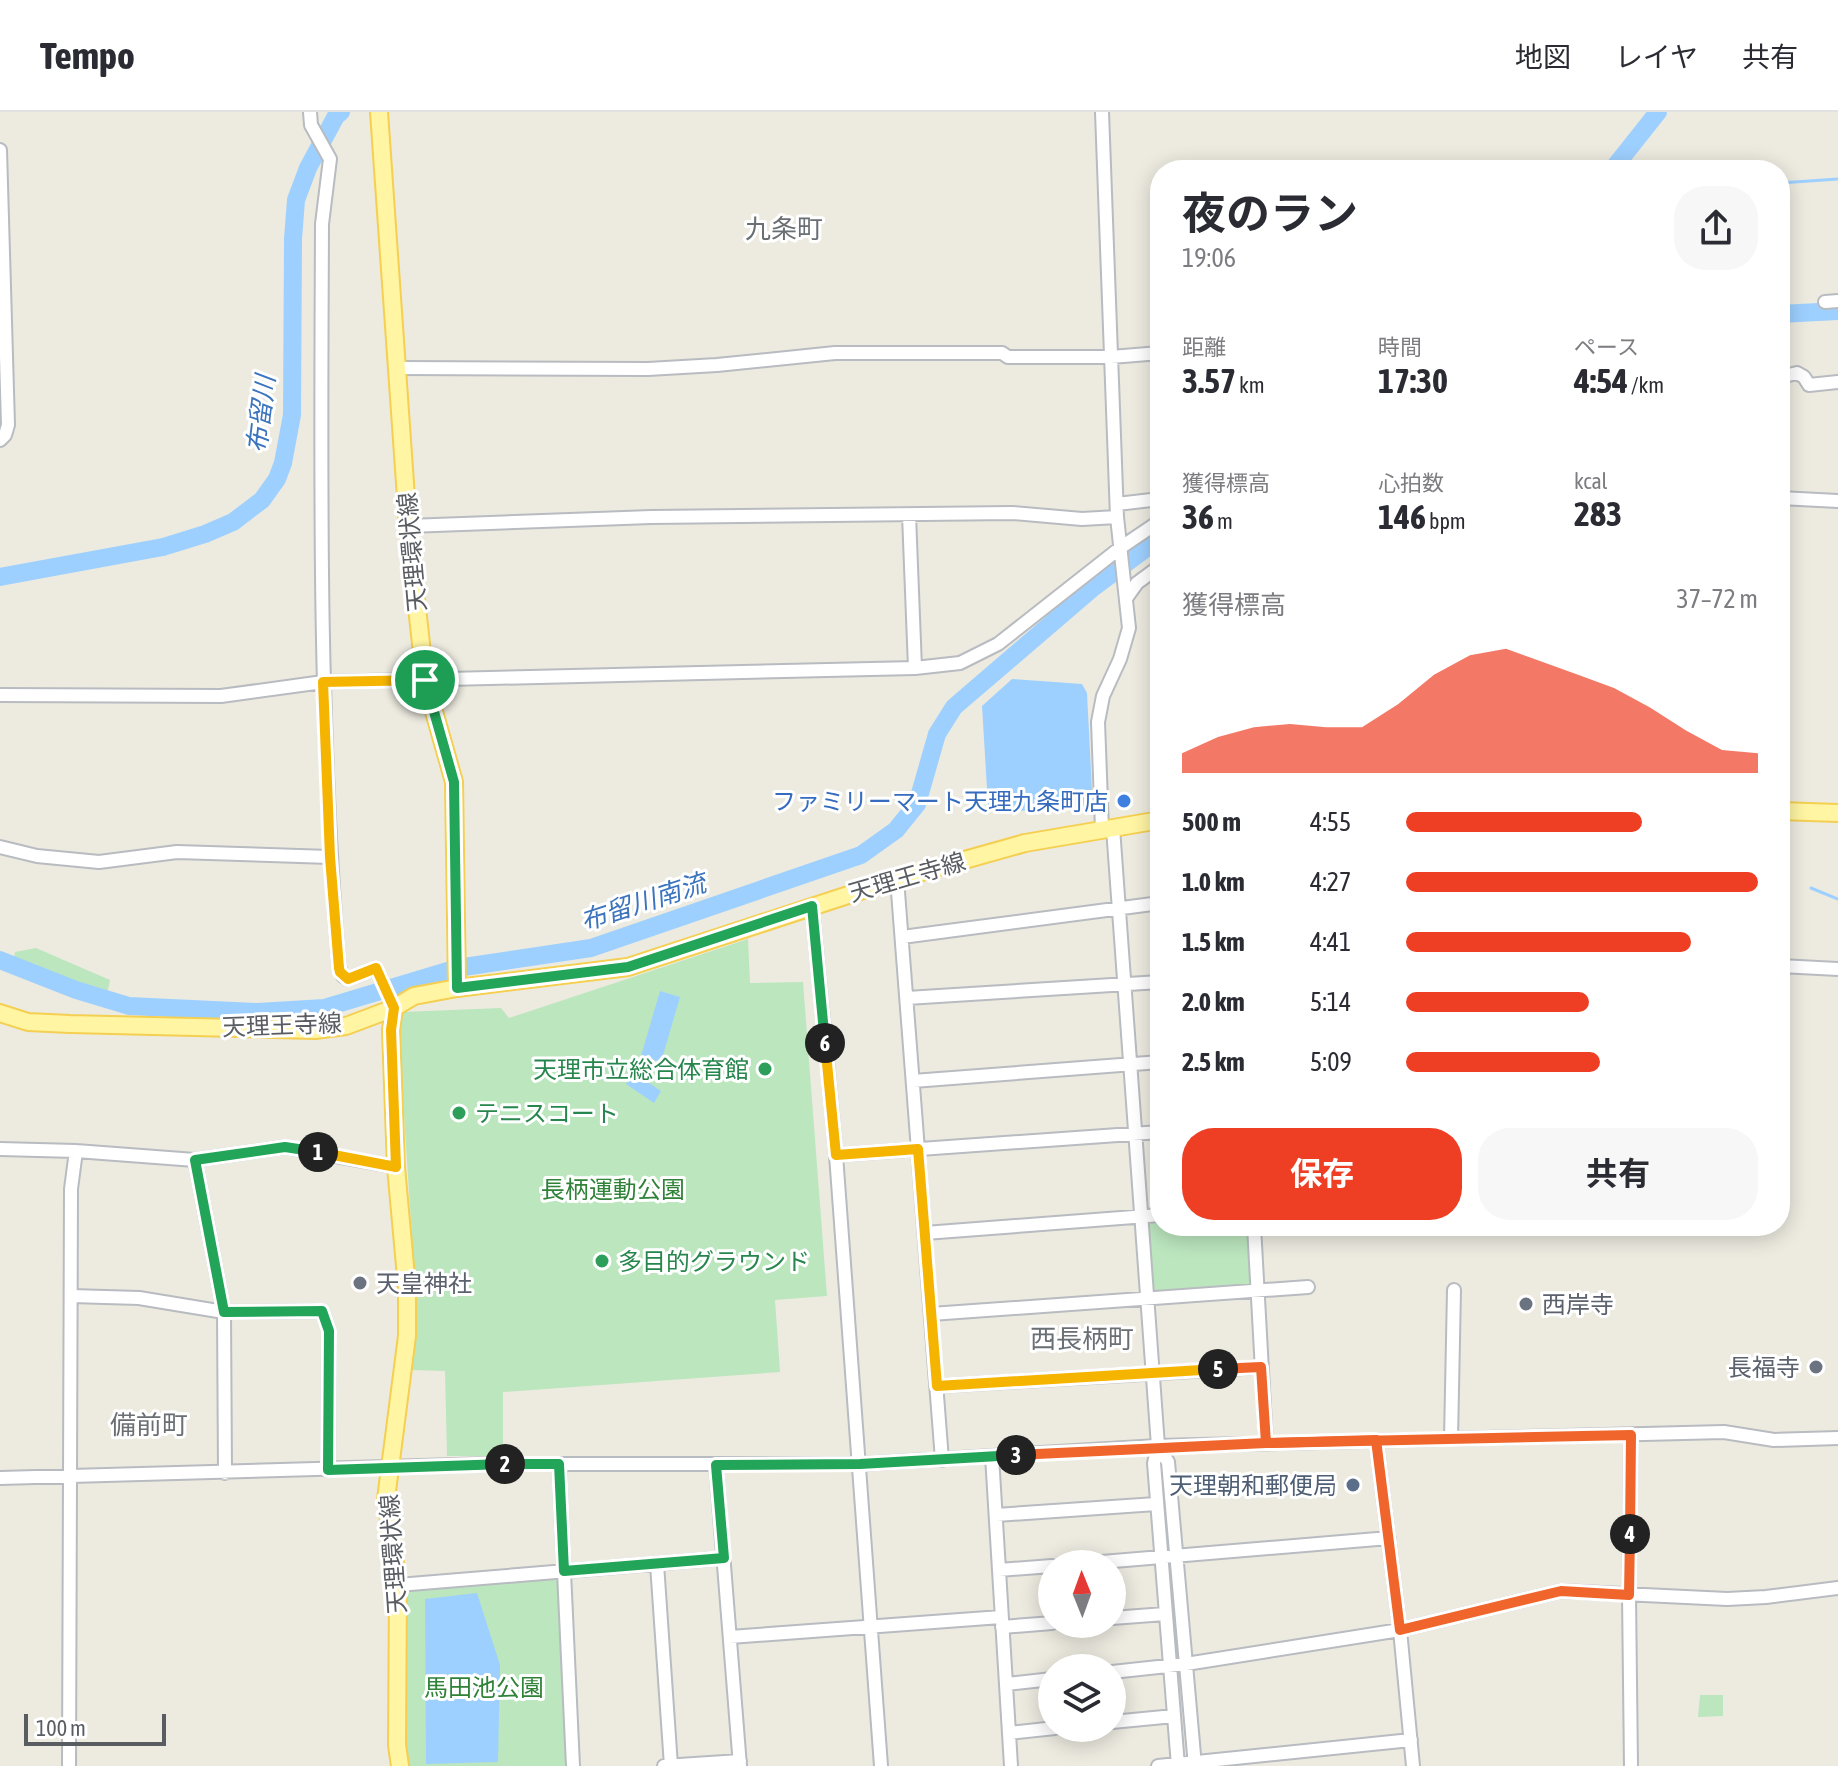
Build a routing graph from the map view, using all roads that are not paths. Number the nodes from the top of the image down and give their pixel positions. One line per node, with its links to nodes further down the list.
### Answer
1 (379, 112): 7 (main road, 天理環状線)
2 (1102, 112): 6 (street)
3 (310, 118): 23 (street)
4 (0, 150): 10 (street)
5 (1150, 354): 6 (street)
6 (1111, 357): 7 (street); 14 (street)
7 (399, 368): 16 (main road, 天理環状線)
8 (1790, 375): 9 (street)
9 (1838, 382)
10 (0, 440)
11 (1790, 499): 12 (street)
12 (1838, 501)
13 (1150, 502): 14 (street)
14 (1117, 510): 15 (street); 18 (street)
15 (909, 515): 16 (street); 21 (street)
16 (408, 526): 22 (main road, 天理環状線)
17 (1150, 528): 18 (street)
18 (1120, 551): 20 (street); 21 (street)
19 (1150, 573): 20 (street)
20 (1126, 593): 28 (street)
21 (915, 668): 22 (street)
22 (425, 680): 23 (street); 39 (main road, 天理環状線)
23 (323, 682): 24 (street); 30 (street)
24 (0, 695)
25 (1790, 811): 26 (main road)
26 (1838, 813)
27 (1150, 822): 28 (main road, 天理王寺線)
28 (1108, 828): 31 (main road, 天理王寺線); 34 (street)
29 (0, 847): 30 (street)
30 (330, 857): 42 (street)
31 (897, 879): 33 (main road, 天理王寺線); 35 (street)
32 (1150, 904): 34 (street)
33 (812, 906): 39 (main road, 天理王寺線); 52 (street)
34 (1118, 908): 35 (street); 40 (street)
35 (902, 937): 41 (street)
36 (1790, 967): 37 (street)
37 (1838, 969)
38 (1150, 983): 40 (street)
39 (457, 984): 42 (main road, 天理王寺線)
40 (1124, 985): 41 (street); 45 (street)
41 (907, 998): 46 (street)
42 (392, 1005): 43 (main road, 天理王寺線); 54 (main road, 天理環状線)
43 (0, 1013)
44 (1150, 1063): 45 (street)
45 (1130, 1064): 46 (street); 48 (street)
46 (913, 1081): 50 (street)
47 (1150, 1132): 48 (street)
48 (1134, 1133): 50 (street); 55 (street)
49 (0, 1149): 51 (street)
50 (918, 1149): 52 (street); 57 (street)
51 (76, 1151): 53 (street); 62 (street)
52 (836, 1155): 78 (street)
53 (195, 1160): 54 (street); 64 (street)
54 (396, 1167): 80 (main road, 天理環状線)
55 (1142, 1216): 56 (street); 57 (street); 63 (street)
56 (1150, 1216)
57 (925, 1233): 65 (street)
58 (1255, 1236): 61 (street)
59 (1308, 1287): 61 (street)
60 (1454, 1290): 71 (street)
61 (1258, 1291): 63 (street); 66 (street)
62 (71, 1296): 64 (street); 83 (street)
63 (1149, 1299): 65 (street); 67 (street)
64 (224, 1312): 81 (street); 82 (street)
65 (931, 1314): 68 (street)
66 (1261, 1367): 67 (street); 73 (street)
67 (1152, 1373): 68 (street); 74 (street)
68 (937, 1386): 76 (street)
69 (1631, 1435): 70 (street); 71 (street); 98 (street)
70 (1838, 1438)
71 (1458, 1439): 72 (street)
72 (1376, 1440): 73 (street); 87 (street)
73 (1266, 1443): 74 (street)
74 (1158, 1446): 75 (street); 85 (street); 88 (street)
75 (992, 1456): 76 (street); 86 (street)
76 (942, 1460): 78 (street)
77 (559, 1464): 79 (street); 80 (street); 95 (street)
78 (860, 1464): 79 (street); 103 (street)
79 (716, 1465): 89 (street)
80 (390, 1467): 81 (street); 96 (main road, 天理環状線)
81 (328, 1470): 82 (street)
82 (225, 1473): 83 (street)
83 (72, 1475): 84 (street); 119 (street)
84 (0, 1478)
85 (1156, 1504): 86 (street); 90 (street)
86 (996, 1515): 94 (street)
87 (1389, 1538): 88 (street); 104 (street)
88 (1175, 1557): 90 (street); 106 (street)
89 (724, 1558): 92 (street); 105 (street)
90 (1160, 1558): 91 (street); 99 (street)
91 (1126, 1560)
92 (657, 1564): 95 (street); 123 (street)
93 (1038, 1567): 94 (street)
94 (999, 1570): 101 (street)
95 (564, 1571): 96 (street); 121 (street)
96 (398, 1585): 120 (main road, 天理環状線)
97 (1838, 1588): 98 (street)
98 (1629, 1595): 104 (street); 128 (street)
99 (1165, 1614): 100 (street); 107 (street)
100 (1126, 1617)
101 (1002, 1622): 102 (street); 103 (street); 110 (street)
102 (1038, 1623)
103 (870, 1625): 105 (street); 124 (street)
104 (1400, 1630): 106 (street); 115 (street)
105 (730, 1637): 116 (street)
106 (1186, 1664): 107 (street); 117 (street)
107 (1169, 1666): 108 (street); 111 (street)
108 (1126, 1671)
109 (1038, 1681): 110 (street)
110 (1007, 1684): 114 (street)
111 (1174, 1716): 112 (street); 118 (street)
112 (1126, 1721)
113 (1038, 1730): 114 (street)
114 (1009, 1733): 125 (street)
115 (1411, 1740): 117 (street); 127 (street)
116 (740, 1764): 123 (street)
117 (1195, 1764): 118 (street)
118 (1178, 1765): 126 (street)
119 (69, 1766)
120 (400, 1766)
121 (573, 1766)
122 (664, 1766): 123 (street)
123 (671, 1766)
124 (881, 1766)
125 (1011, 1766)
126 (1158, 1766)
127 (1413, 1766)
128 (1631, 1766)

